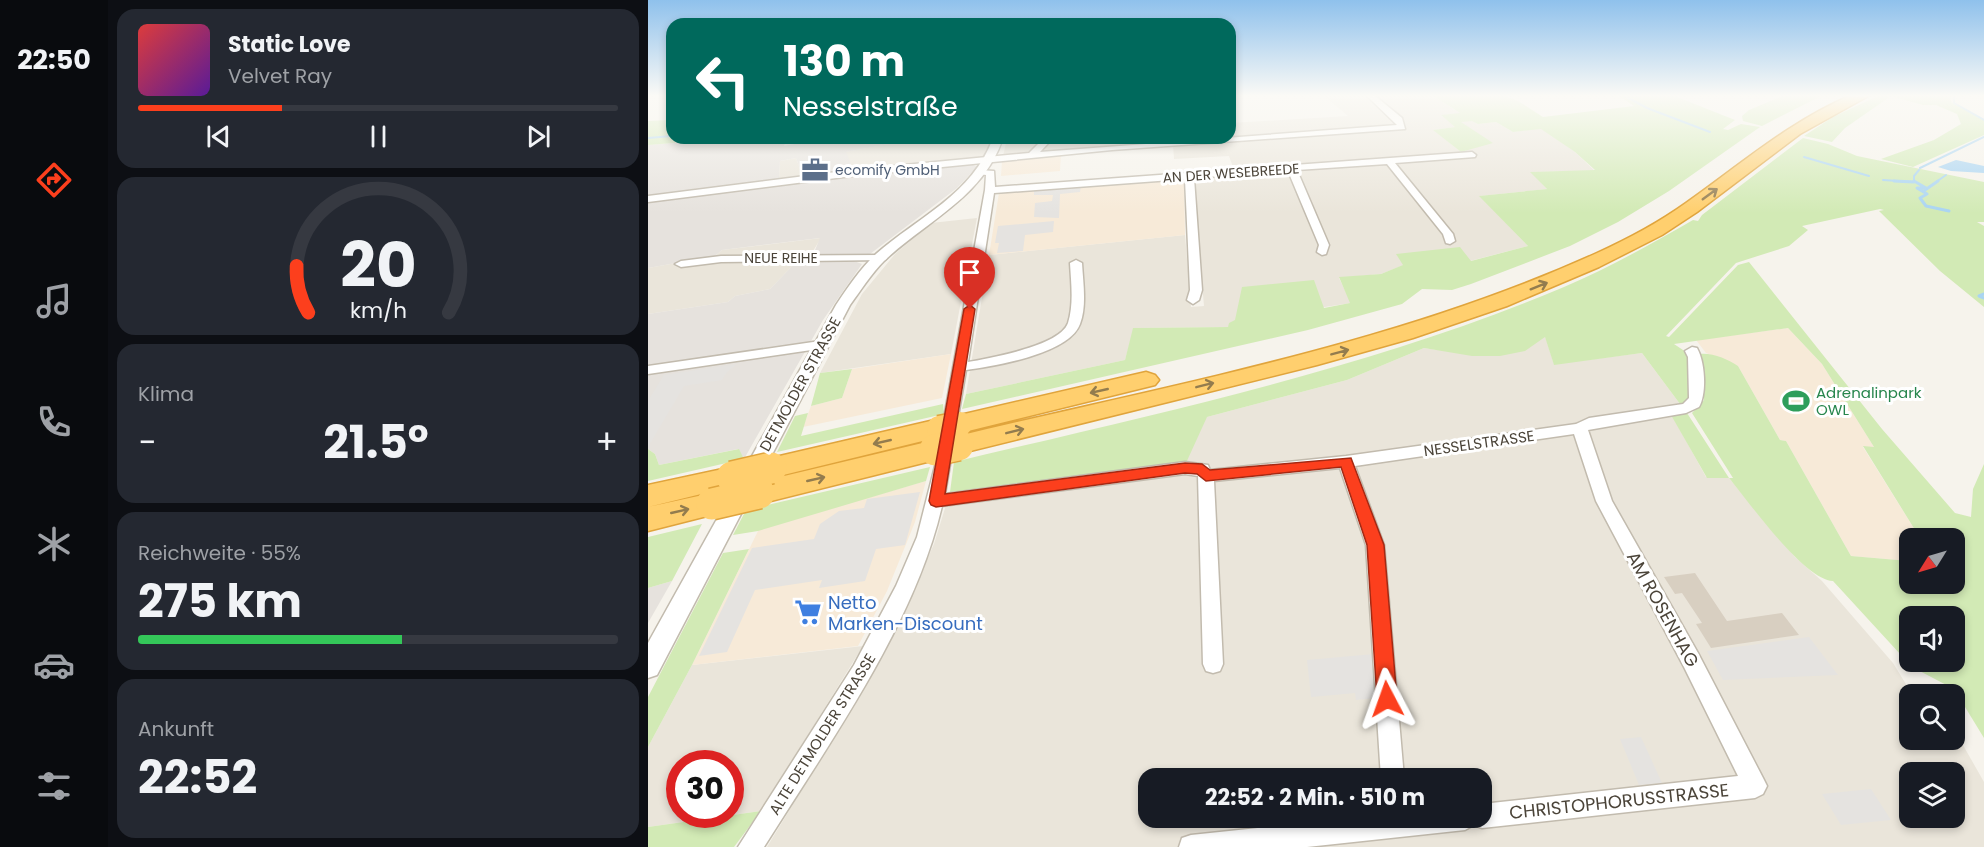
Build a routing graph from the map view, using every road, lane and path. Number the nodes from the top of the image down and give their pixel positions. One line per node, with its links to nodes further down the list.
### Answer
1 (1292, 135): 4 (street)
2 (1765, 135): 28 (highway, one-way to 28)
3 (1790, 135): 28 (highway, one-way to 3)
4 (1236, 138)
5 (996, 144): 10 (street, DETMOLDER STRASSE)
6 (1043, 144): 8 (street)
7 (1155, 144): 8 (street)
8 (1032, 155): 10 (street)
9 (1472, 155): 11 (street, AN DER WESEBREEDE)
10 (990, 160): 13 (street, DETMOLDER STRASSE); 16 (street)
11 (1389, 161): 12 (street, AN DER WESEBREEDE); 17 (street)
12 (1292, 168): 14 (street, AN DER WESEBREEDE); 18 (street)
13 (982, 172): 15 (street); 19 (street, DETMOLDER STRASSE)
14 (1189, 176): 15 (street, AN DER WESEBREEDE); 22 (street)
15 (990, 190): 25 (street, ALTE DETMOLDER STRASSE)
16 (648, 199)
17 (1450, 241)
18 (1322, 252)
19 (880, 258): 21 (street, NEUE REIHE); 23 (street, DETMOLDER STRASSE)
20 (1076, 263): 25 (street)
21 (681, 264)
22 (1193, 300)
23 (820, 345): 26 (street); 38 (street, DETMOLDER STRASSE)
24 (1692, 351): 27 (street, NESSELSTRASSE)
25 (960, 367): 35 (street, ALTE DETMOLDER STRASSE)
26 (648, 370)
27 (1580, 428): 29 (street, NESSELSTRASSE); 40 (street, AM ROSENHAG)
28 (948, 437): 31 (highway)
29 (1346, 462): 30 (street, NESSELSTRASSE); 39 (street)
30 (1206, 476): 35 (street, NESSELSTRASSE); 37 (street)
31 (765, 480): 33 (highway, bridge); 33 (highway, bridge)
32 (648, 489): 33 (highway)
33 (708, 494): 34 (highway); 36 (highway, one-way to 33)
34 (648, 496)
35 (936, 501): 43 (street, ALTE DETMOLDER STRASSE)
36 (648, 519)
37 (1213, 664)
38 (648, 667)
39 (1392, 768)
40 (1755, 786): 41 (street, CHRISTOPHORUSSTRASSE)
41 (1492, 815)
42 (1341, 828): 44 (street)
43 (750, 847)
44 (1191, 847)

